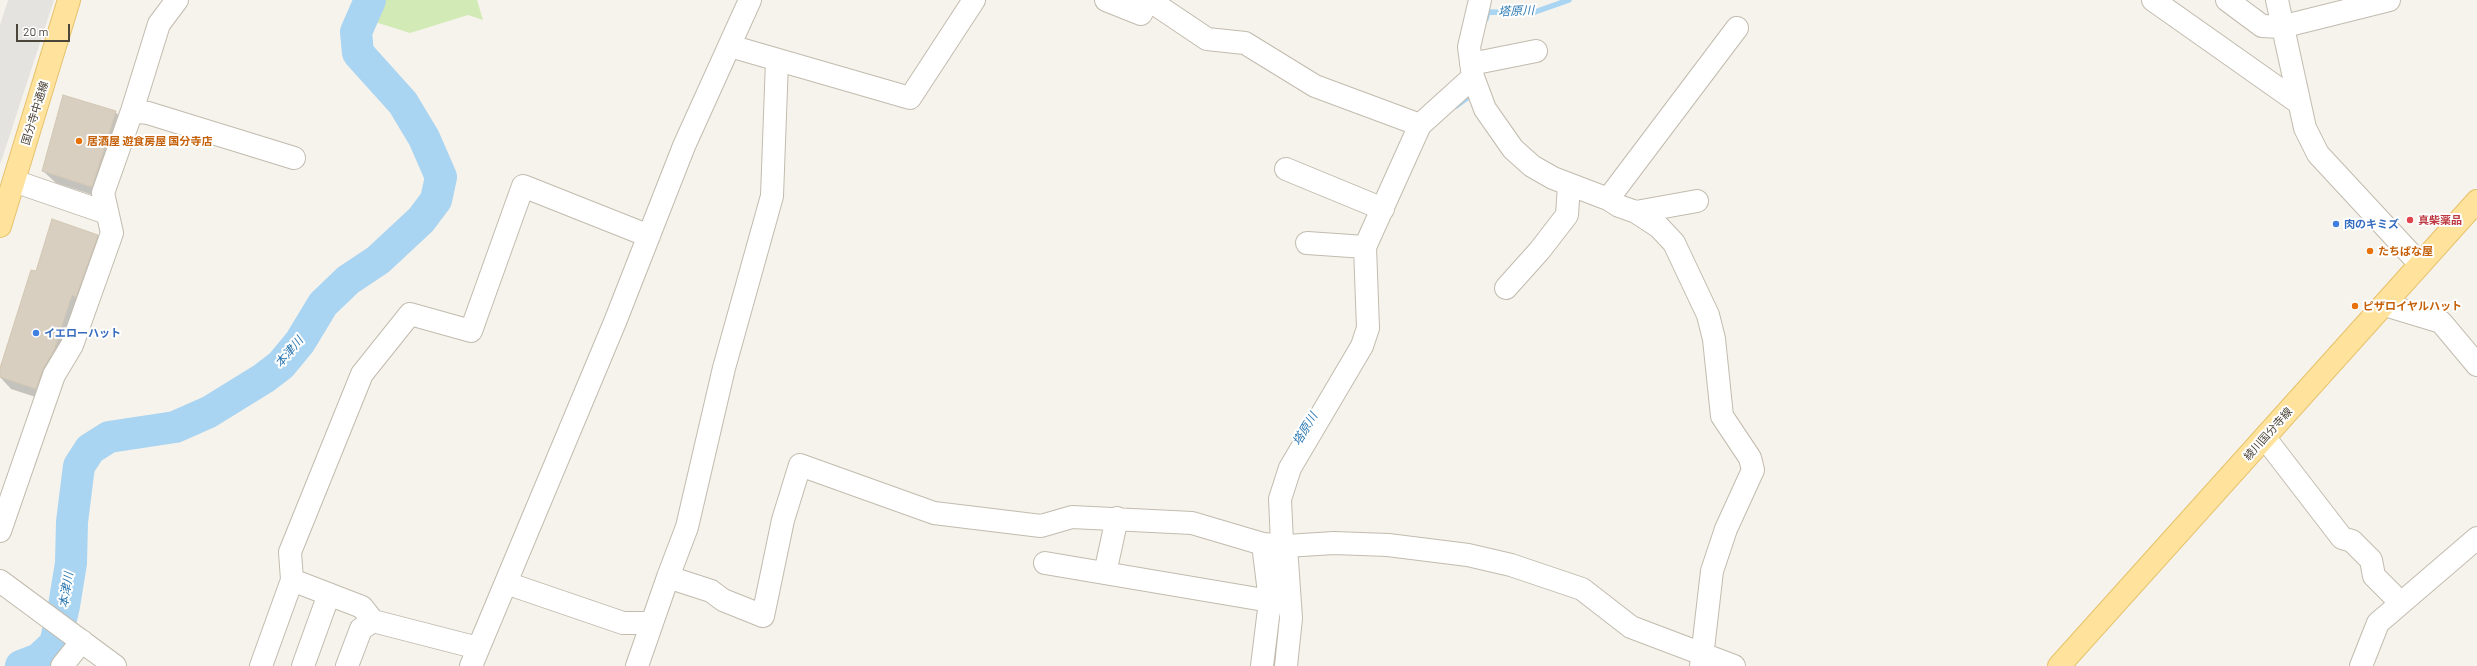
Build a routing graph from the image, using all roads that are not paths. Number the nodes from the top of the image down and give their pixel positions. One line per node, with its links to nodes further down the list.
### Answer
1 (69, 0): 23 (main road, 国分寺中通線)
2 (177, 0): 19 (street)
3 (750, 0): 14 (street)
4 (974, 0): 16 (street)
5 (1106, 0): 6 (street)
6 (1148, 0): 20 (street)
7 (1480, 0): 17 (street)
8 (2153, 0): 18 (street)
9 (2227, 0): 12 (street)
10 (2277, 0): 12 (street)
11 (2389, 0): 12 (street)
12 (2281, 27): 18 (street)
13 (1737, 28): 25 (street)
14 (730, 46): 16 (street); 32 (street)
15 (1536, 51): 17 (street)
16 (777, 61): 47 (street)
17 (1477, 66): 20 (street); 24 (street)
18 (2299, 102): 35 (street)
19 (132, 111): 21 (street); 30 (street)
20 (1420, 125): 28 (street)
21 (294, 158)
22 (1286, 170): 28 (street)
23 (14, 181): 30 (street); 31 (main road, 国分寺中通線)
24 (1569, 185): 25 (street); 36 (street)
25 (1608, 199): 29 (street)
26 (1697, 201): 29 (street)
27 (2477, 201): 35 (main road, 綾川国分寺線)
28 (1383, 209): 34 (street)
29 (1636, 212): 58 (street)
30 (107, 213): 41 (street)
31 (0, 226)
32 (650, 236): 48 (street); 50 (street)
33 (1307, 243): 34 (street)
34 (1365, 247): 44 (street)
35 (2420, 264): 37 (main road, 綾川国分寺線)
36 (1506, 288)
37 (2386, 305): 38 (street); 39 (main road, 綾川国分寺線)
38 (2477, 365)
39 (2265, 438): 53 (street); 68 (main road, 綾川国分寺線)
40 (1117, 518): 43 (street); 46 (street); 47 (street)
41 (0, 531)
42 (2477, 538): 53 (street)
43 (1263, 544): 44 (street); 52 (street)
44 (1286, 546): 58 (street); 66 (street)
45 (1044, 563): 46 (street)
46 (1105, 573): 52 (street)
47 (668, 577): 55 (street)
48 (292, 580): 51 (street); 61 (street)
49 (0, 581): 56 (street)
50 (506, 584): 55 (street); 57 (street)
51 (329, 594): 54 (street); 62 (street)
52 (1270, 601): 65 (street)
53 (2401, 603): 69 (street)
54 (373, 621): 57 (street); 63 (street)
55 (652, 623): 64 (street)
56 (77, 638): 59 (street); 60 (street)
57 (475, 657)
58 (1702, 659): 67 (street)
59 (62, 666)
60 (115, 666)
61 (261, 666)
62 (303, 666)
63 (347, 666)
64 (637, 666)
65 (1262, 666)
66 (1286, 666)
67 (1734, 666)
68 (2059, 666)
69 (2362, 666)

